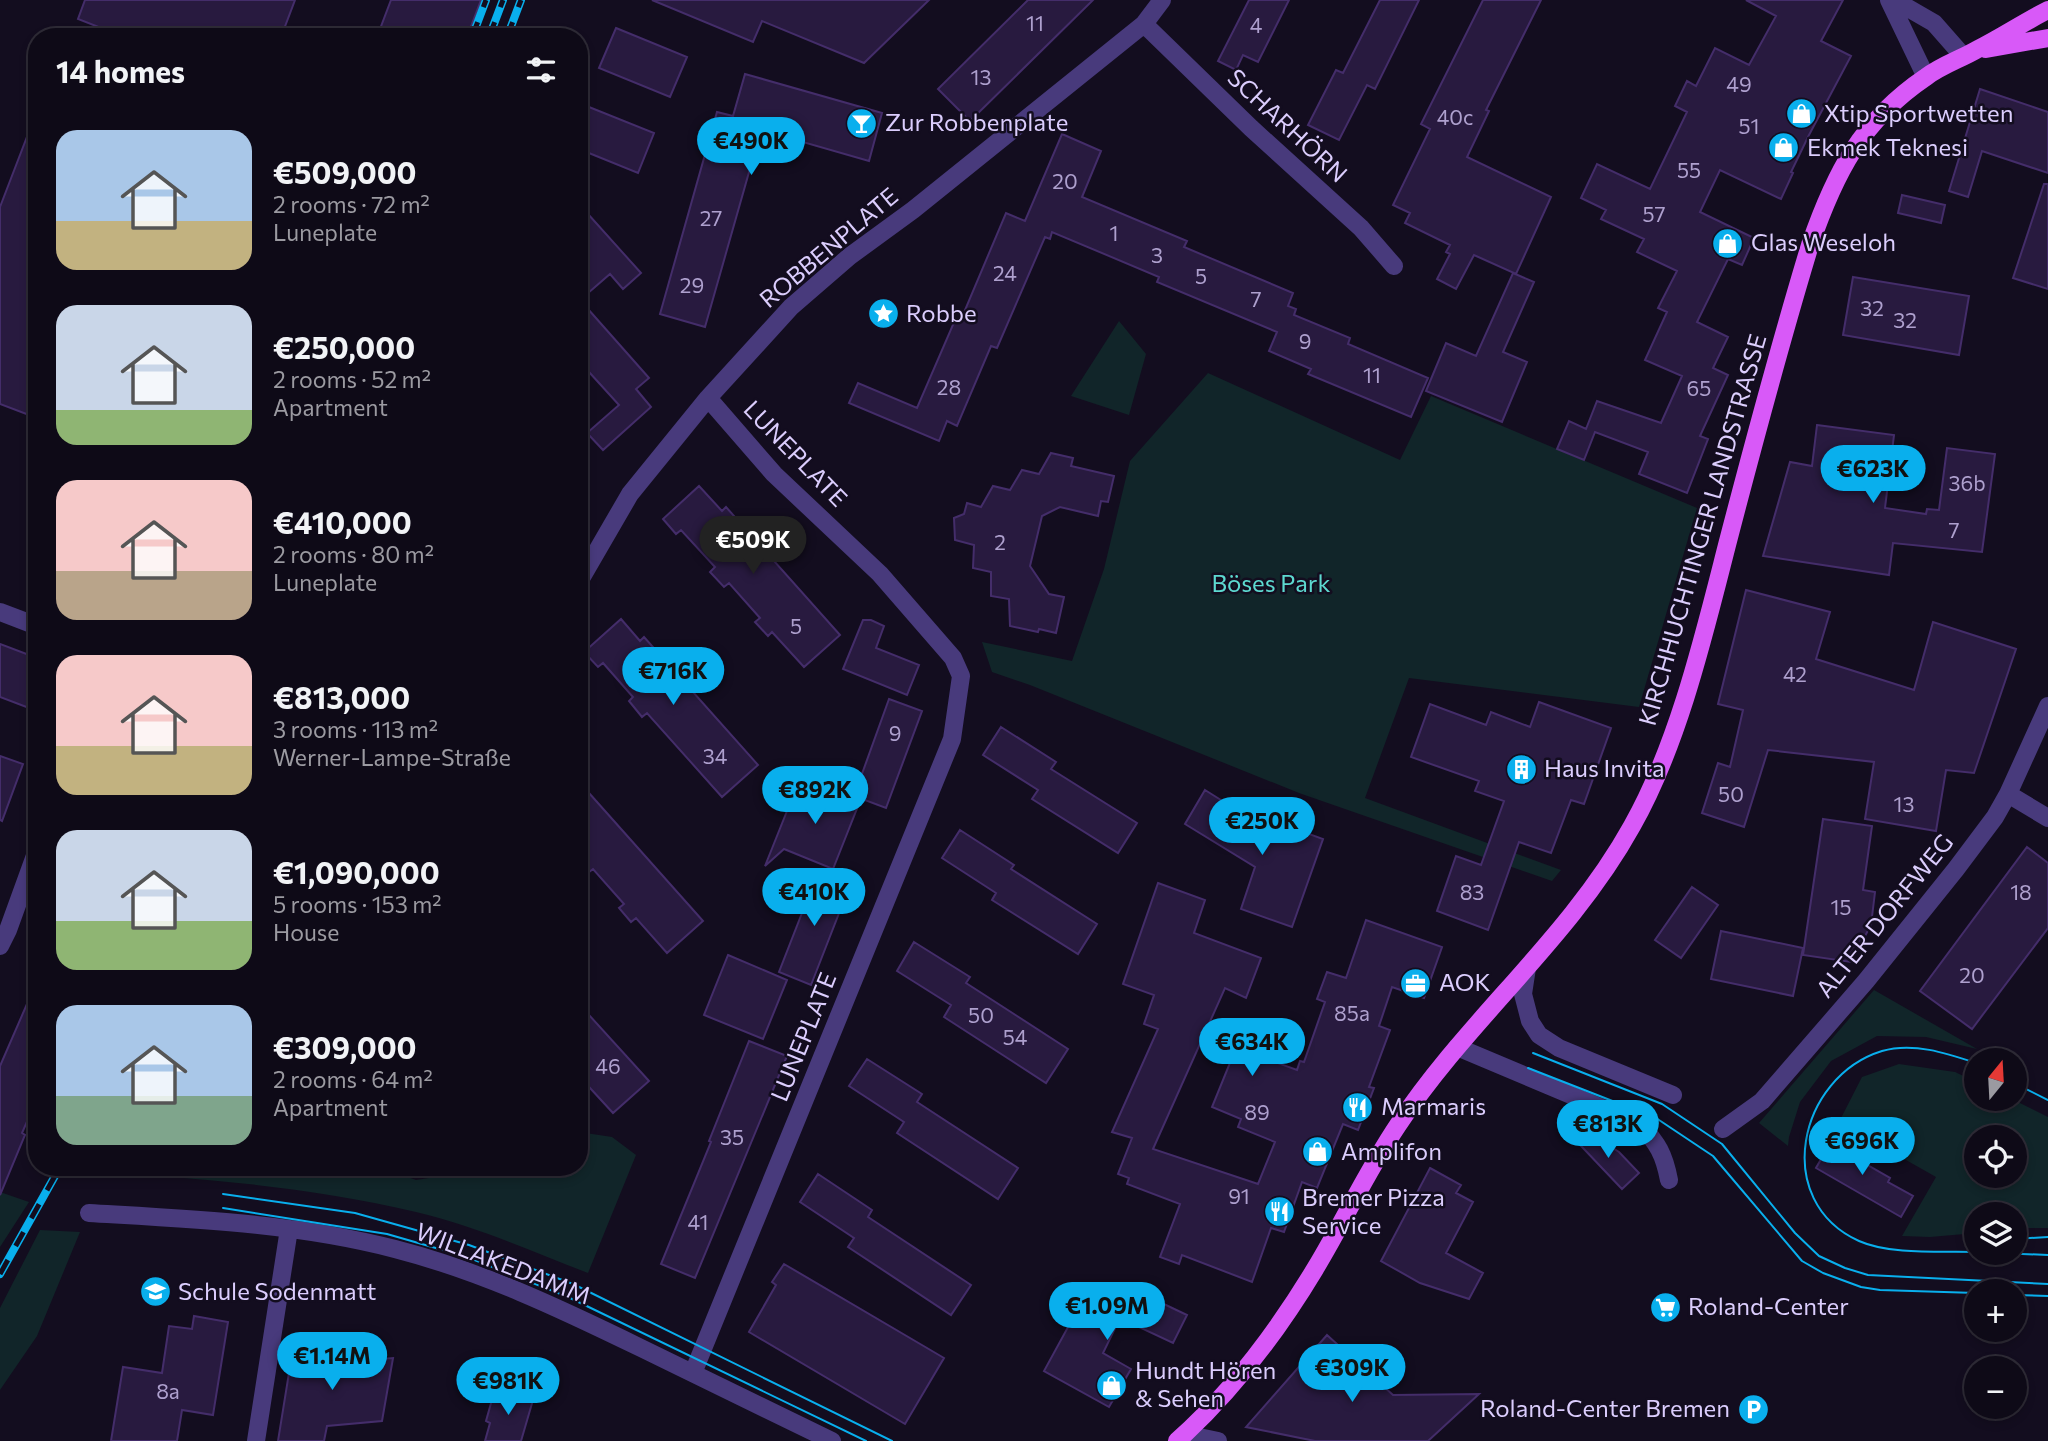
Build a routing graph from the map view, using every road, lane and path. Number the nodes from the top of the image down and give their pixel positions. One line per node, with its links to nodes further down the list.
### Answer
1 (1162, 0): 4 (street, ROBBENPLATE)
2 (1892, 0): 6 (street); 7 (street)
3 (2048, 10): 6 (main road, KIRCHHUCHTINGER LANDSTRASSE)
4 (1144, 24): 8 (street, SCHARHÖRN); 9 (street, ROBBENPLATE)
5 (2048, 38): 6 (main road, KIRCHHUCHTINGER LANDSTRASSE)
6 (1970, 53): 7 (main road, KIRCHHUCHTINGER LANDSTRASSE)
7 (1926, 76): 18 (main road, KIRCHHUCHTINGER LANDSTRASSE)
8 (1394, 265)
9 (708, 398): 10 (street, ROBBENPLATE); 25 (street, LUNEPLATE)
10 (588, 567)
11 (0, 612): 12 (street)
12 (28, 623)
13 (2048, 706): 14 (street, ALTER DORFWEG)
14 (2008, 794): 15 (street); 21 (street, ALTER DORFWEG)
15 (2048, 818)
16 (28, 875): 17 (street)
17 (0, 946)
18 (1527, 968): 19 (main road, KIRCHHUCHTINGER LANDSTRASSE); 20 (street)
19 (1457, 1047): 22 (street); 26 (main road, KIRCHHUCHTINGER LANDSTRASSE)
20 (1673, 1095)
21 (1723, 1129)
22 (1669, 1180)
23 (89, 1213): 24 (street, WILLAKEDAMM)
24 (289, 1229): 25 (street, WILLAKEDAMM); 27 (street)
25 (693, 1373): 28 (street, WILLAKEDAMM)
26 (1181, 1437): 29 (street)
27 (256, 1441)
28 (832, 1441)
29 (1218, 1441)

